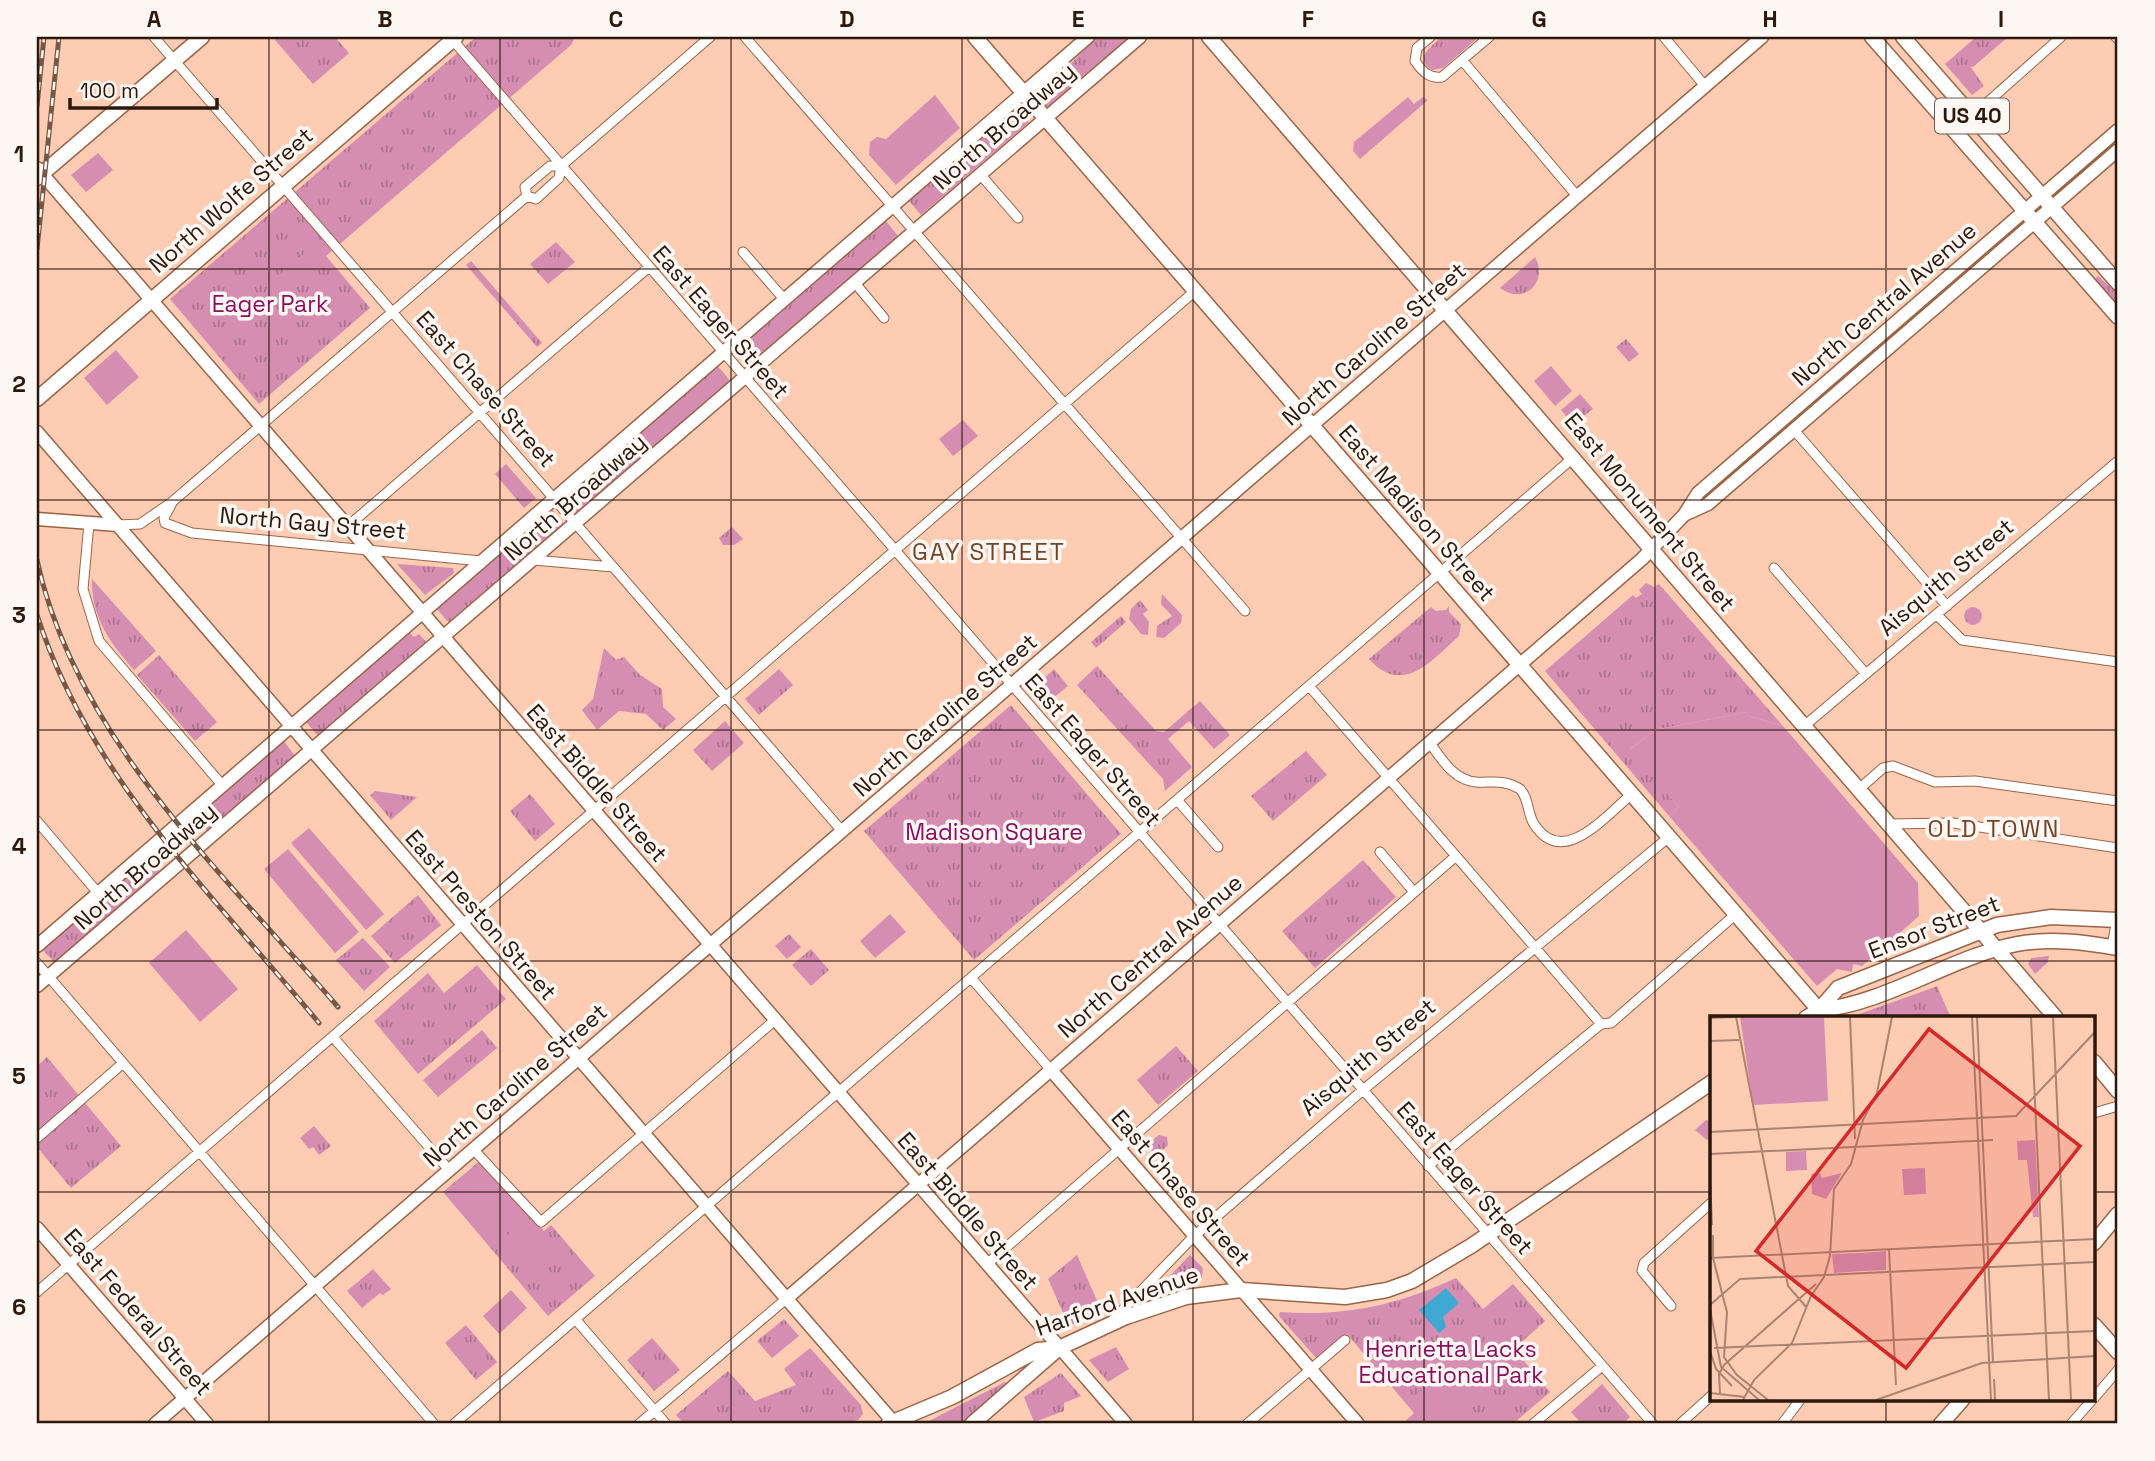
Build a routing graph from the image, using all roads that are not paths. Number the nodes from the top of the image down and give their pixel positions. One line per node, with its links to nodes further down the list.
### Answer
1 (154, 37): 17 (street, East Chase Street)
2 (202, 37): 17 (main road)
3 (710, 37): 25 (street)
4 (746, 37): 33 (street)
5 (975, 37): 20 (main road, East Madison Street)
6 (1088, 37): 20 (main road, North Broadway)
7 (1140, 37): 22 (main road, North Broadway)
8 (1209, 37): 44 (main road, East Monument Street)
9 (1430, 37): 18 (street)
10 (1489, 37): 18 (street)
11 (1664, 37): 19 (street)
12 (1762, 37): 19 (main road, North Caroline Street)
13 (1872, 37): 34 (main road, US 40)
14 (1903, 37): 21 (main road, US 40)
15 (2061, 37): 21 (street)
16 (453, 38): 25 (street, East Eager Street); 28 (main road, North Wolfe Street)
17 (174, 60): 26 (main road); 28 (street, East Chase Street)
18 (1462, 60): 31 (street)
19 (1705, 86): 31 (main road, North Caroline Street)
20 (1024, 94): 22 (main road, East Madison Street); 33 (main road, North Broadway)
21 (1972, 116): 29 (main road, US 40)
22 (1045, 118): 27 (main road, North Broadway); 41 (main road, East Madison Street)
23 (2118, 130): 29 (main road, North Central Avenue)
24 (2118, 152): 32 (main road, North Central Avenue)
25 (561, 166): 30 (street); 30 (street); 38 (street, East Eager Street)
26 (38, 173): 42 (main road, East Biddle Street)
27 (980, 174): 35 (street); 36 (main road, North Broadway)
28 (282, 185): 42 (main road, North Wolfe Street); 45 (street, East Chase Street)
29 (2043, 195): 32 (main road, US 40); 34 (main road, North Central Avenue)
30 (527, 196): 45 (street)
31 (1577, 197): 44 (main road, North Caroline Street)
32 (2053, 206): 34 (main road, North Central Avenue); 40 (main road, US 40)
33 (892, 207): 36 (street); 43 (main road, North Broadway)
34 (2030, 216): 46 (main road, US 40); 55 (main road, North Central Avenue); 57 (main road, North Central Avenue)
35 (1018, 218)
36 (914, 232): 39 (main road, North Broadway); 51 (street)
37 (743, 252): 43 (street)
38 (649, 267): 48 (street, East Eager Street); 52 (street)
39 (855, 283): 47 (street); 49 (main road, North Broadway)
40 (2118, 283)
41 (1195, 292): 51 (street); 54 (main road, East Madison Street)
42 (151, 299): 50 (main road, North Wolfe Street); 53 (main road, East Biddle Street)
43 (784, 299): 48 (main road, North Broadway)
44 (1446, 310): 54 (main road, North Caroline Street); 59 (main road, East Monument Street)
45 (392, 313): 52 (street, East Chase Street); 53 (street)
46 (2118, 317)
47 (884, 318)
48 (723, 353): 49 (street, East Eager Street); 61 (main road, North Broadway)
49 (744, 378): 66 (main road, North Broadway); 72 (street, East Eager Street)
50 (37, 399)
51 (1064, 404): 69 (street); 72 (street)
52 (478, 412): 61 (street, East Chase Street); 68 (street)
53 (261, 426): 62 (street); 68 (main road, East Biddle Street)
54 (1311, 426): 69 (main road, North Caroline Street); 77 (main road, East Madison Street)
55 (1794, 430): 58 (main road, North Central Avenue); 78 (street)
56 (37, 432): 67 (main road, East Preston Street)
57 (1760, 439): 58 (main road); 63 (main road, North Central Avenue)
58 (1770, 451): 63 (main road, North Central Avenue)
59 (1574, 457): 70 (main road, East Monument Street); 77 (street)
60 (2118, 461): 78 (street, Aisquith Street)
61 (554, 498): 66 (street, East Chase Street); 73 (main road, North Broadway)
62 (172, 502): 67 (street); 71 (street, North Gay Street)
63 (1684, 515): 70 (main road, North Central Avenue)
64 (37, 519): 65 (main road)
65 (89, 523): 67 (main road); 94 (street)
66 (576, 524): 74 (main road, North Broadway); 75 (street, East Chase Street)
67 (118, 526): 89 (main road, East Preston Street)
68 (348, 526): 71 (main road, East Biddle Street)
69 (1181, 538): 79 (street); 86 (main road, North Caroline Street)
70 (1652, 548): 84 (main road, North Central Avenue); 90 (main road, East Monument Street)
71 (369, 549): 73 (street, North Gay Street); 80 (main road, East Biddle Street)
72 (895, 552): 86 (street, East Eager Street); 88 (street)
73 (481, 561): 80 (main road, North Broadway)
74 (534, 561): 75 (street); 82 (main road, North Broadway)
75 (613, 567): 88 (street, East Chase Street)
76 (1774, 568): 85 (street)
77 (1440, 574): 84 (main road, East Madison Street); 87 (street)
78 (1947, 606): 81 (street, Aisquith Street)
79 (1245, 611)
80 (422, 612): 82 (main road, East Biddle Street); 89 (main road, North Broadway)
81 (1937, 615): 83 (street); 85 (street, Aisquith Street)
82 (444, 638): 92 (main road, North Broadway); 99 (main road, East Biddle Street)
83 (2118, 662)
84 (1520, 666): 91 (main road, North Central Avenue); 96 (main road, East Madison Street)
85 (1866, 674): 90 (street, Aisquith Street)
86 (1011, 685): 102 (main road, North Caroline Street); 103 (street, East Eager Street)
87 (1310, 687): 93 (street); 97 (street)
88 (726, 698): 99 (street); 102 (street, East Chase Street)
89 (291, 726): 92 (main road, East Preston Street); 94 (main road, North Broadway)
90 (1803, 727): 95 (main road, East Monument Street)
91 (1430, 743): 93 (main road, North Central Avenue); 96 (street)
92 (312, 751): 113 (main road, East Preston Street); 122 (main road, North Broadway)
93 (1389, 779): 108 (street); 114 (main road, North Central Avenue)
94 (222, 785): 110 (main road, North Broadway)
95 (1858, 790): 98 (street); 101 (main road, East Monument Street)
96 (1632, 794): 104 (main road, East Madison Street)
97 (1178, 801): 103 (street); 105 (street)
98 (2118, 801)
99 (594, 811): 113 (street); 116 (main road, East Biddle Street)
100 (37, 821): 110 (street)
101 (1887, 824): 106 (street); 115 (main road, East Monument Street)
102 (842, 831): 116 (main road, North Caroline Street)
103 (1140, 834): 114 (street, East Eager Street); 123 (street)
104 (1668, 837): 111 (main road, East Madison Street); 119 (street, Aisquith Street)
105 (1218, 847)
106 (2118, 848)
107 (1380, 852): 109 (street)
108 (1456, 856): 109 (street); 119 (street)
109 (1415, 892): 125 (street)
110 (98, 893): 117 (main road, North Broadway)
111 (1736, 914): 126 (main road, East Madison Street); 129 (street)
112 (2118, 918): 115 (main road, Ensor Street); 118 (street)
113 (463, 925): 130 (street); 131 (main road, East Preston Street)
114 (1219, 925): 125 (street, East Eager Street); 134 (main road, North Central Avenue)
115 (1981, 932): 120 (main road, East Monument Street); 126 (main road, Ensor Street)
116 (710, 945): 128 (main road, East Biddle Street); 131 (main road, North Caroline Street)
117 (37, 946)
118 (2115, 947): 120 (main road, Ensor Street)
119 (1535, 948): 129 (street); 136 (street, Aisquith Street)
120 (1997, 951): 126 (main road, Ensor Street); 127 (main road, East Monument Street)
121 (37, 963): 122 (street)
122 (48, 976): 124 (main road, North Broadway); 132 (street)
123 (972, 979): 134 (street, East Chase Street); 138 (street)
124 (37, 986)
125 (1287, 1003): 136 (street, East Eager Street); 144 (street)
126 (1823, 1014)
127 (2054, 1016)
128 (775, 1020): 138 (main road, East Biddle Street); 141 (street)
129 (1601, 1024): 146 (street)
130 (332, 1037): 145 (street); 147 (street)
131 (578, 1059): 141 (main road, East Preston Street); 143 (main road, North Caroline Street)
132 (122, 1064): 142 (street); 145 (street)
133 (2096, 1064): 137 (main road)
134 (1051, 1070): 144 (main road, East Chase Street); 148 (main road, North Central Avenue)
135 (1710, 1083): 153 (main road)
136 (1363, 1090): 146 (street, East Eager Street); 154 (street, Aisquith Street)
137 (2118, 1091)
138 (839, 1093): 148 (main road, East Biddle Street); 150 (street)
139 (2118, 1106): 140 (street)
140 (2096, 1112)
141 (644, 1135): 143 (street); 150 (main road, East Preston Street)
142 (37, 1138)
143 (473, 1149): 147 (main road, North Caroline Street)
144 (1119, 1149): 154 (main road, East Chase Street); 156 (street)
145 (199, 1153): 157 (street); 158 (street)
146 (1428, 1166): 153 (street, East Eager Street)
147 (449, 1170): 158 (main road, North Caroline Street)
148 (918, 1185): 156 (main road, East Biddle Street); 161 (main road, North Central Avenue)
149 (1710, 1204): 162 (street)
150 (707, 1207): 161 (main road, East Preston Street); 163 (street)
151 (2118, 1214): 155 (main road)
152 (37, 1228): 157 (main road, East Federal Street)
153 (1488, 1234): 159 (main road, Harford Avenue); 169 (street, East Eager Street)
154 (1194, 1236): 159 (main road, East Chase Street); 164 (street, Aisquith Street)
155 (2096, 1241)
156 (987, 1264): 167 (main road, East Biddle Street)
157 (69, 1265): 160 (street); 174 (main road, East Federal Street)
158 (315, 1286): 174 (main road, North Caroline Street); 181 (street)
159 (1241, 1290): 164 (main road, Harford Avenue); 170 (main road, East Chase Street)
160 (37, 1292)
161 (786, 1298): 178 (street, North Central Avenue); 185 (main road, East Preston Street)
162 (1671, 1306)
163 (576, 1320): 178 (street); 182 (street)
164 (1109, 1324): 167 (main road, Harford Avenue)
165 (2096, 1327): 168 (main road)
166 (1346, 1340): 170 (street)
167 (1059, 1348): 185 (main road, Harford Avenue); 186 (main road); 187 (main road, East Biddle Street)
168 (2118, 1352)
169 (1602, 1366): 190 (street); 191 (street, East Eager Street)
170 (1310, 1370): 188 (street); 189 (main road, East Chase Street)
171 (2118, 1370): 172 (street)
172 (2096, 1396)
173 (1710, 1397): 192 (street)
174 (185, 1398): 179 (main road, North Caroline Street); 180 (main road, East Federal Street)
175 (1798, 1402): 193 (street)
176 (1960, 1402): 194 (main road)
177 (2090, 1402): 195 (street)
178 (655, 1411): 183 (street, North Central Avenue); 184 (street)
179 (155, 1424)
180 (207, 1424)
181 (434, 1424)
182 (454, 1424)
183 (639, 1424)
184 (666, 1424)
185 (892, 1424)
186 (972, 1424)
187 (1126, 1424)
188 (1247, 1424)
189 (1358, 1424)
190 (1534, 1424)
191 (1653, 1424)
192 (1679, 1424)
193 (1782, 1424)
194 (1941, 1424)
195 (2071, 1424)

